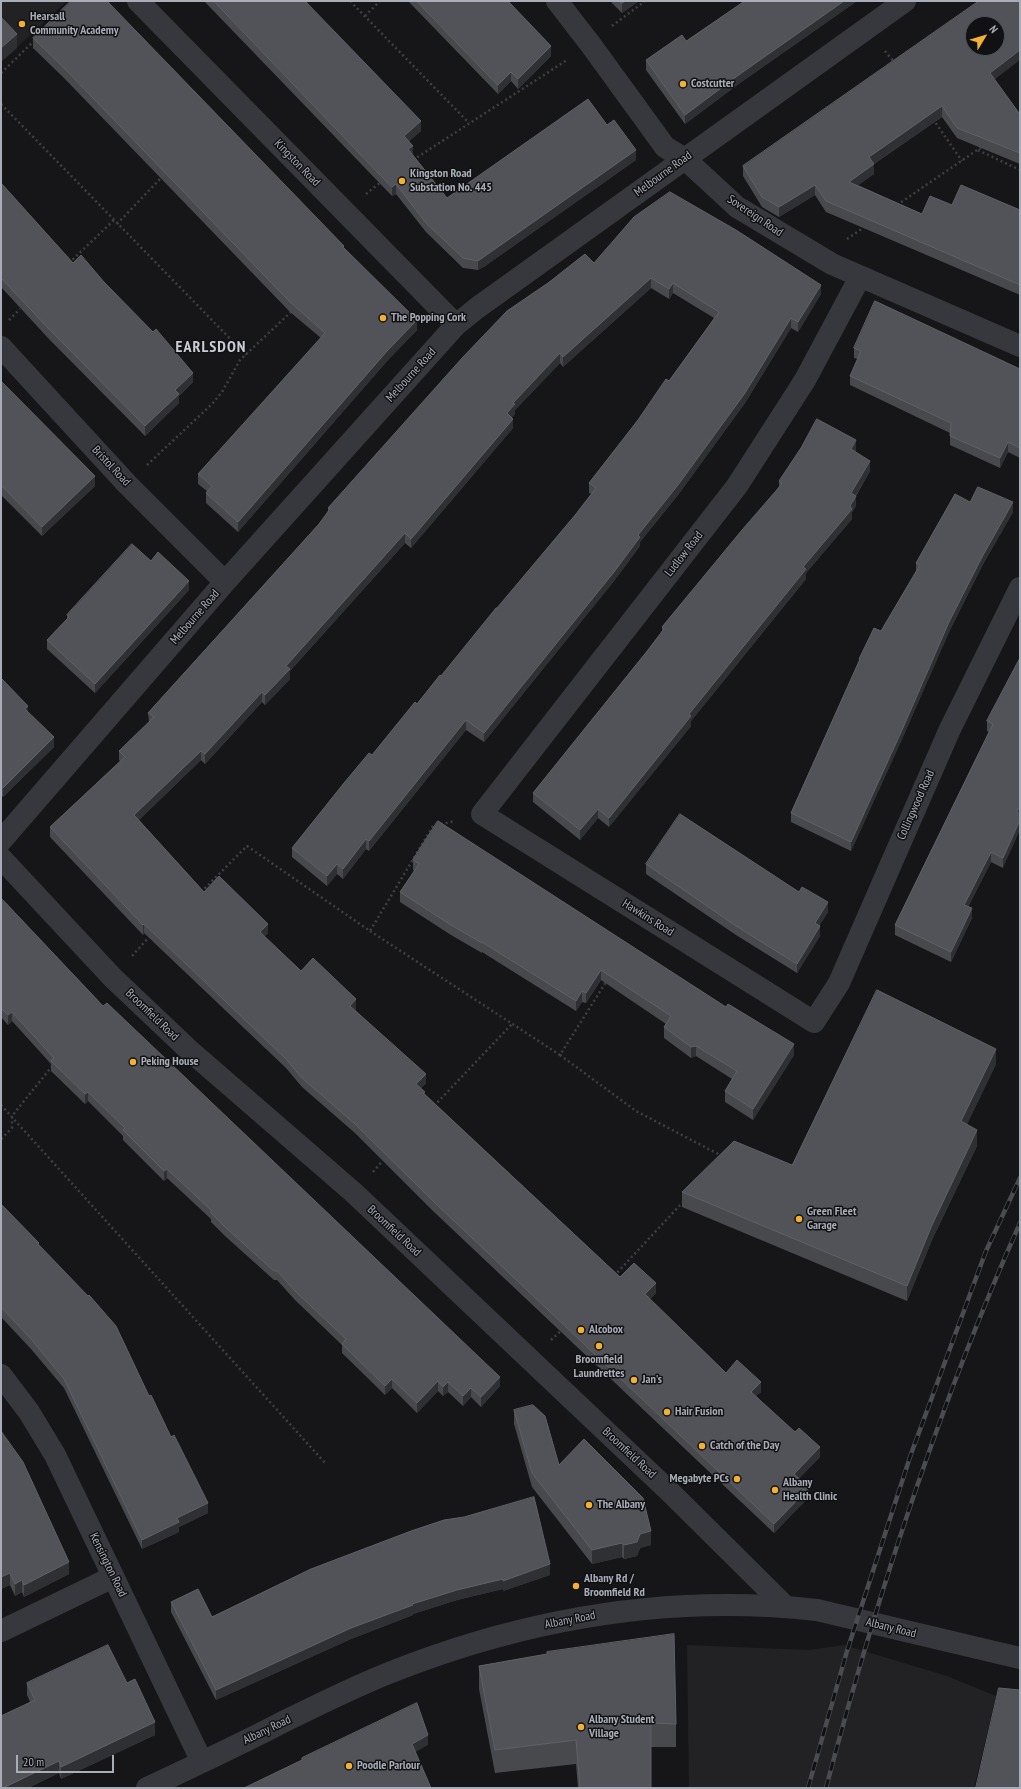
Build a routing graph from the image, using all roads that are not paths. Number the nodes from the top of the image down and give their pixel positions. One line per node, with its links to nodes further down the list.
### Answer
1 (138, 1): 6 (street, Kingston Road)
2 (557, 1): 4 (street, Sovereign Road)
3 (905, 1): 4 (street, Melbourne Road)
4 (684, 159): 5 (street, Sovereign Road); 6 (street, Melbourne Road)
5 (860, 277): 7 (street, Sovereign Road); 11 (street, Ludlow Road)
6 (456, 325): 9 (street, Melbourne Road)
7 (1020, 346)
8 (1, 347): 9 (street, Bristol Road)
9 (225, 582): 12 (street, Melbourne Road)
10 (1020, 588): 14 (street, Collingwood Road)
11 (482, 814): 14 (street, Hawkins Road)
12 (1, 841)
13 (1, 858): 17 (street, Broomfield Road)
14 (814, 1022)
15 (1, 1375): 16 (street, Kensington Road)
16 (113, 1577): 18 (street); 20 (street, Kensington Road)
17 (785, 1606): 19 (street, Albany Road); 20 (street, Albany Road)
18 (1, 1631)
19 (1019, 1652)
20 (202, 1762): 21 (street, Albany Road)
21 (147, 1788)

